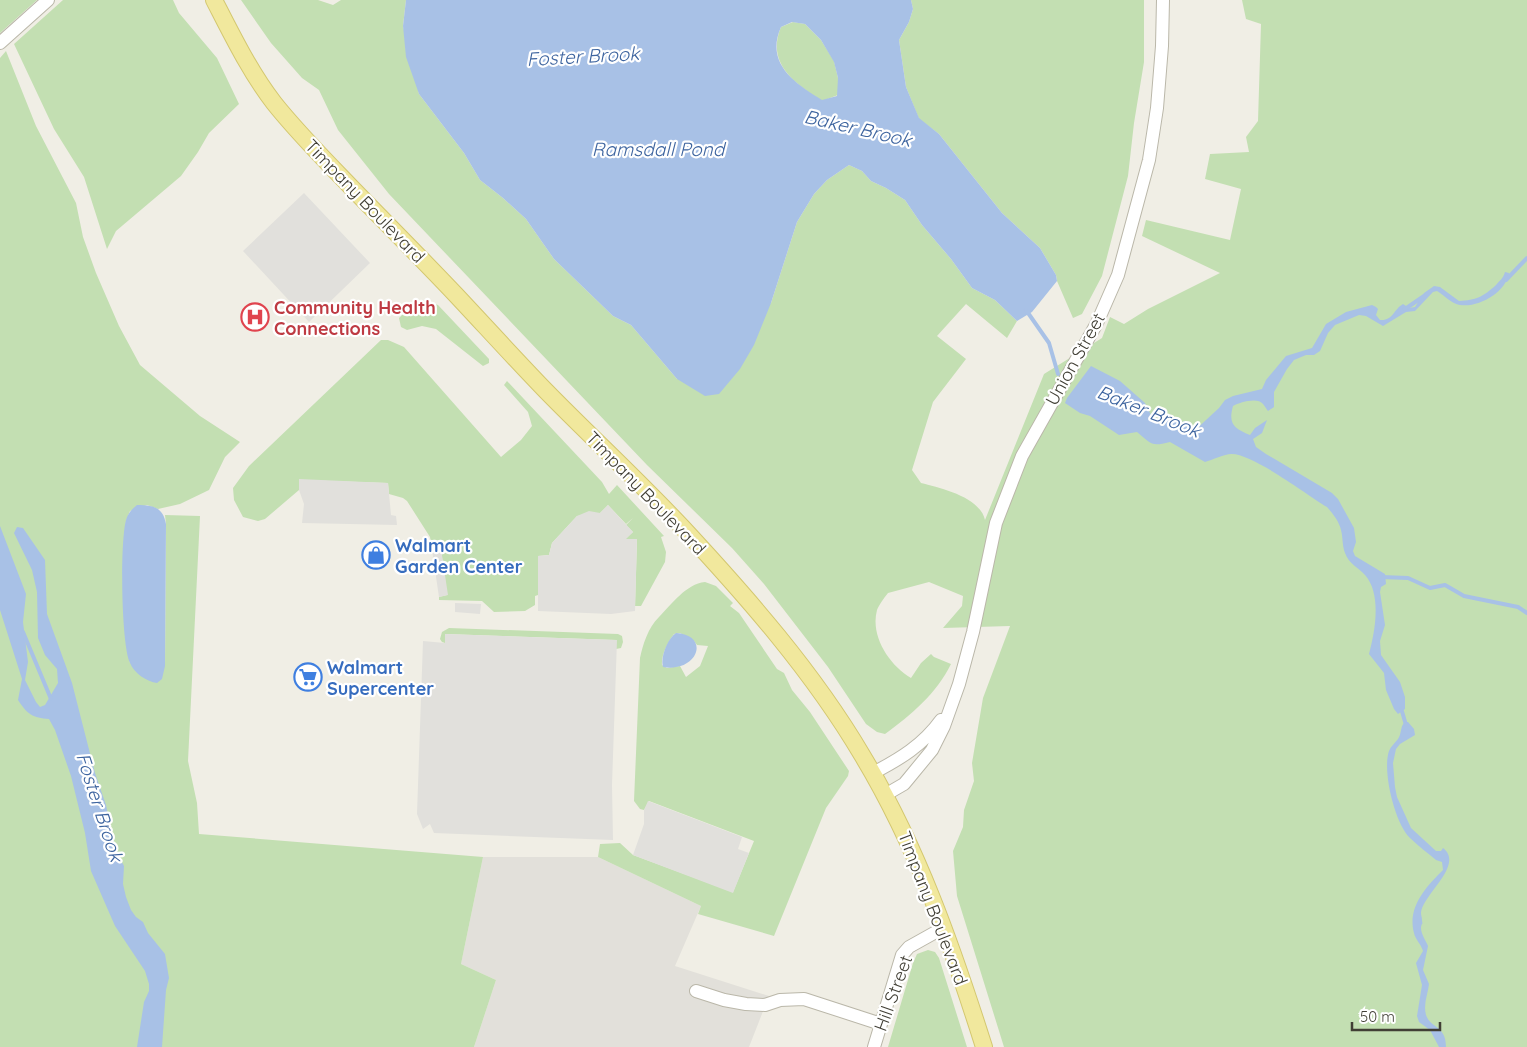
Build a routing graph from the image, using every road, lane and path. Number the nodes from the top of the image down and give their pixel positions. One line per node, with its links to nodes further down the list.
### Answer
1 (48, 0): 4 (street)
2 (214, 0): 6 (main road, Timpany Boulevard)
3 (1163, 0): 5 (street, Union Street)
4 (0, 43)
5 (949, 710): 6 (street); 7 (street, Union Street)
6 (873, 773): 7 (main road, Timpany Boulevard)
7 (885, 795): 8 (main road, Timpany Boulevard)
8 (944, 928): 10 (street, Hill Street); 12 (main road, Timpany Boulevard)
9 (696, 991): 10 (street)
10 (881, 1024): 11 (street, Hill Street)
11 (874, 1047)
12 (984, 1047)

